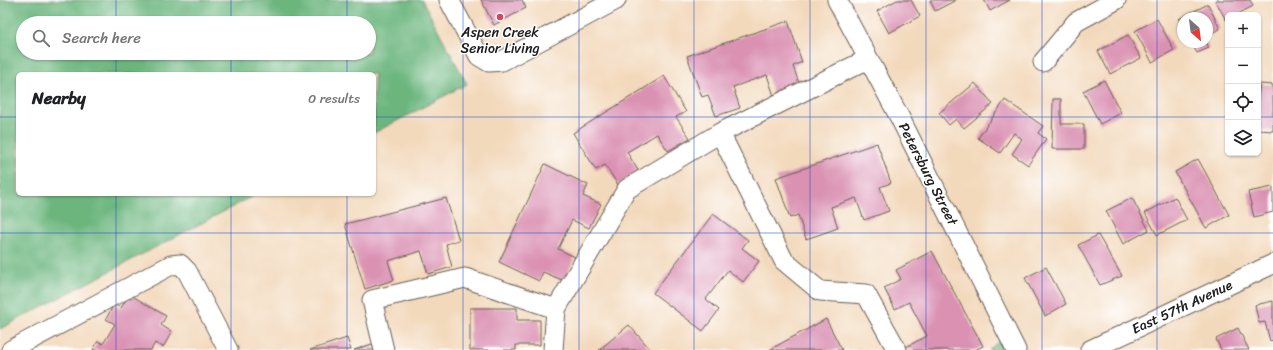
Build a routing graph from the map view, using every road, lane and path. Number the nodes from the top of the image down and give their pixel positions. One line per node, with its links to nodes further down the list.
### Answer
1 (449, 0): 2 (street)
2 (616, 0)
3 (837, 0): 5 (street, Petersburg Street)
4 (1116, 0): 6 (street)
5 (868, 59): 7 (street); 15 (street, Petersburg Street)
6 (1043, 62)
7 (720, 134): 9 (street); 14 (street)
8 (1273, 264): 16 (street, East 57th Avenue)
9 (556, 309): 12 (street); 13 (street)
10 (11, 350): 11 (street)
11 (228, 350)
12 (384, 350)
13 (553, 350)
14 (897, 350)
15 (1016, 350)
16 (1090, 350)

